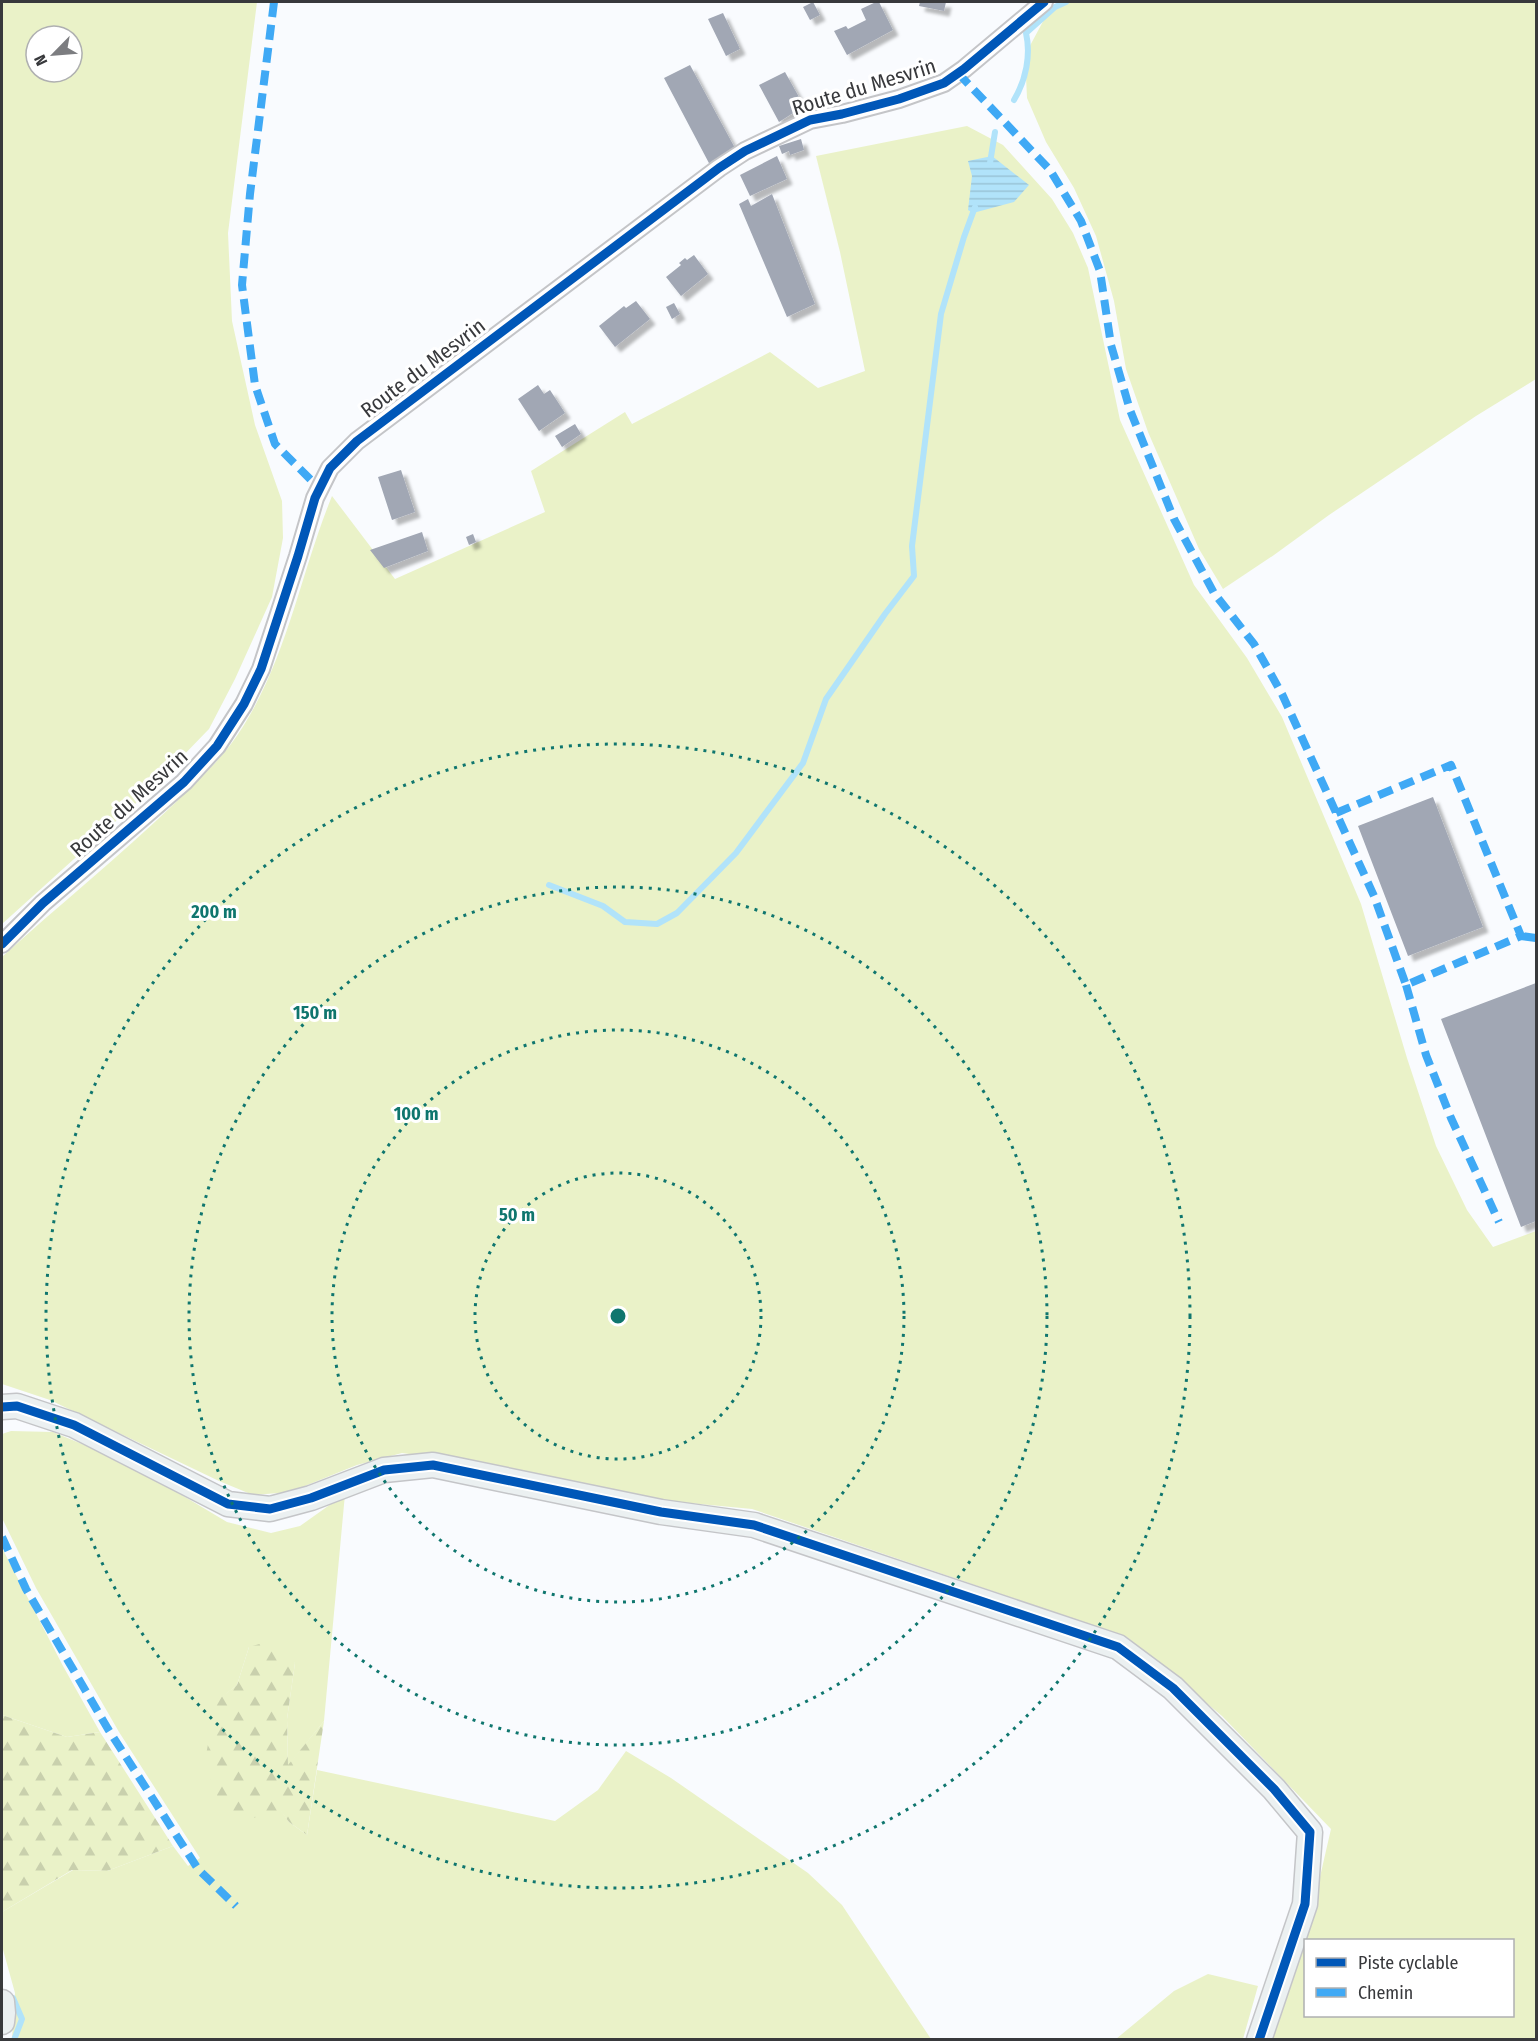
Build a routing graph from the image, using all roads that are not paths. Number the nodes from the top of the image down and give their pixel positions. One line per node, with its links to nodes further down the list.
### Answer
1 (1044, 2): 2 (street, Route du Mesvrin)
2 (2, 944)
3 (2, 1407): 6 (street)
4 (2, 2002): 5 (street)
5 (2, 2022)
6 (1259, 2040)

